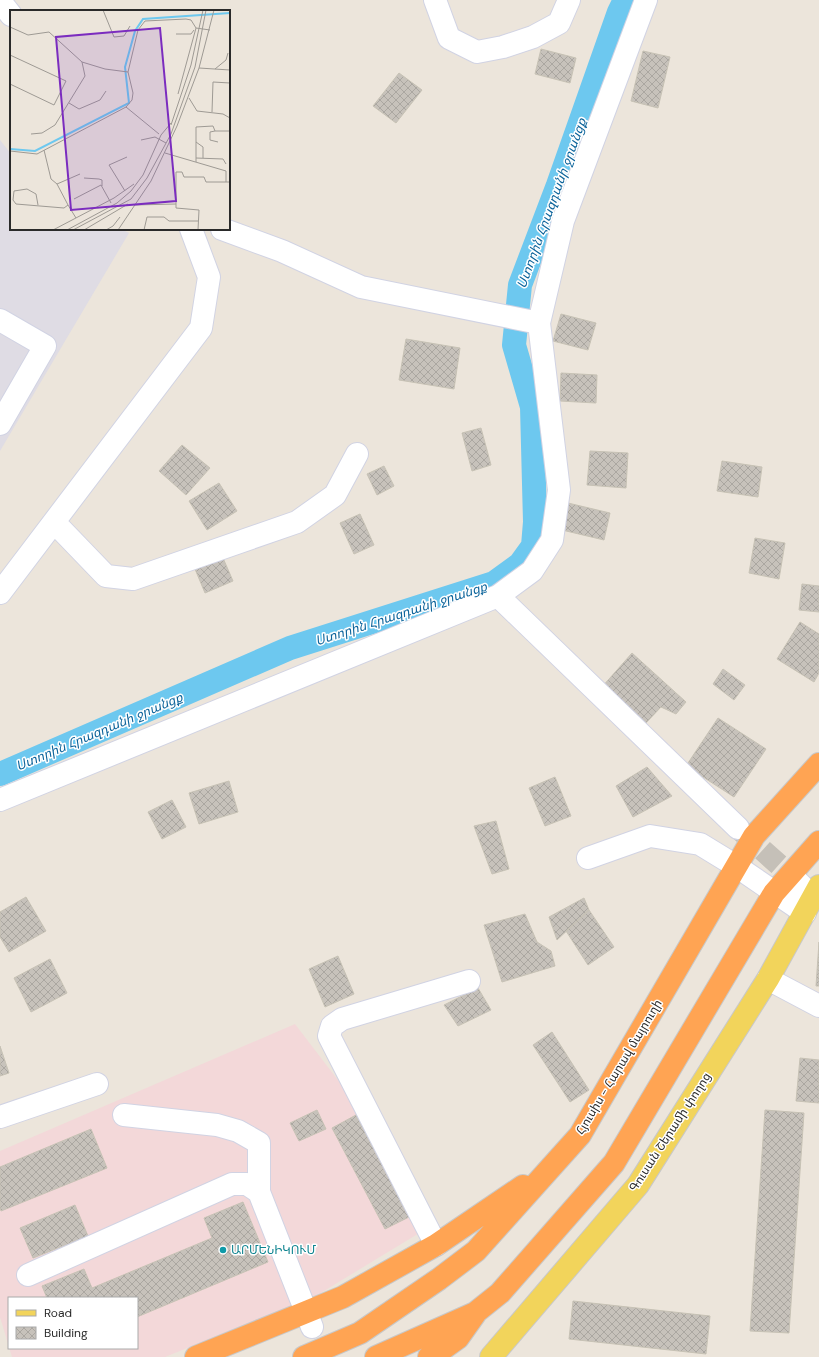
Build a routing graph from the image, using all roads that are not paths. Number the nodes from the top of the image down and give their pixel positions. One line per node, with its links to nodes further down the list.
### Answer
1 (435, 0): 2 (street)
2 (569, 0)
3 (646, 0): 9 (street)
4 (0, 1): 5 (street)
5 (10, 14)
6 (191, 230): 12 (street)
7 (225, 230): 9 (street)
8 (0, 320): 10 (street)
9 (533, 322): 14 (street)
10 (0, 424)
11 (356, 454): 12 (street)
12 (54, 522): 13 (street)
13 (0, 593)
14 (498, 596): 16 (street); 17 (street)
15 (819, 764): 20 (highway, Հյուսիս - Հարավ մայրուղի)
16 (0, 800)
17 (738, 828)
18 (819, 842): 22 (highway)
19 (588, 858): 20 (street)
20 (736, 866): 22 (street); 30 (highway, Հյուսիս - Հարավ մայրուղի)
21 (798, 882): 23 (street)
22 (774, 892): 23 (street); 34 (highway)
23 (812, 899): 24 (main road, Գուսան Շերամի փողոց)
24 (768, 979): 26 (street); 40 (main road, Գուսան Շերամի փողոց)
25 (469, 981): 32 (street)
26 (819, 1006)
27 (97, 1084): 29 (street)
28 (124, 1115): 31 (street)
29 (0, 1117)
30 (553, 1165): 32 (highway); 37 (highway, Հյուսիս - Հարավ մայրուղի)
31 (259, 1192): 33 (street); 35 (street)
32 (436, 1245): 35 (highway)
33 (28, 1275)
34 (475, 1314): 38 (highway); 39 (highway)
35 (310, 1320): 36 (highway)
36 (196, 1357)
37 (304, 1357)
38 (376, 1357)
39 (429, 1357)
40 (491, 1357)

